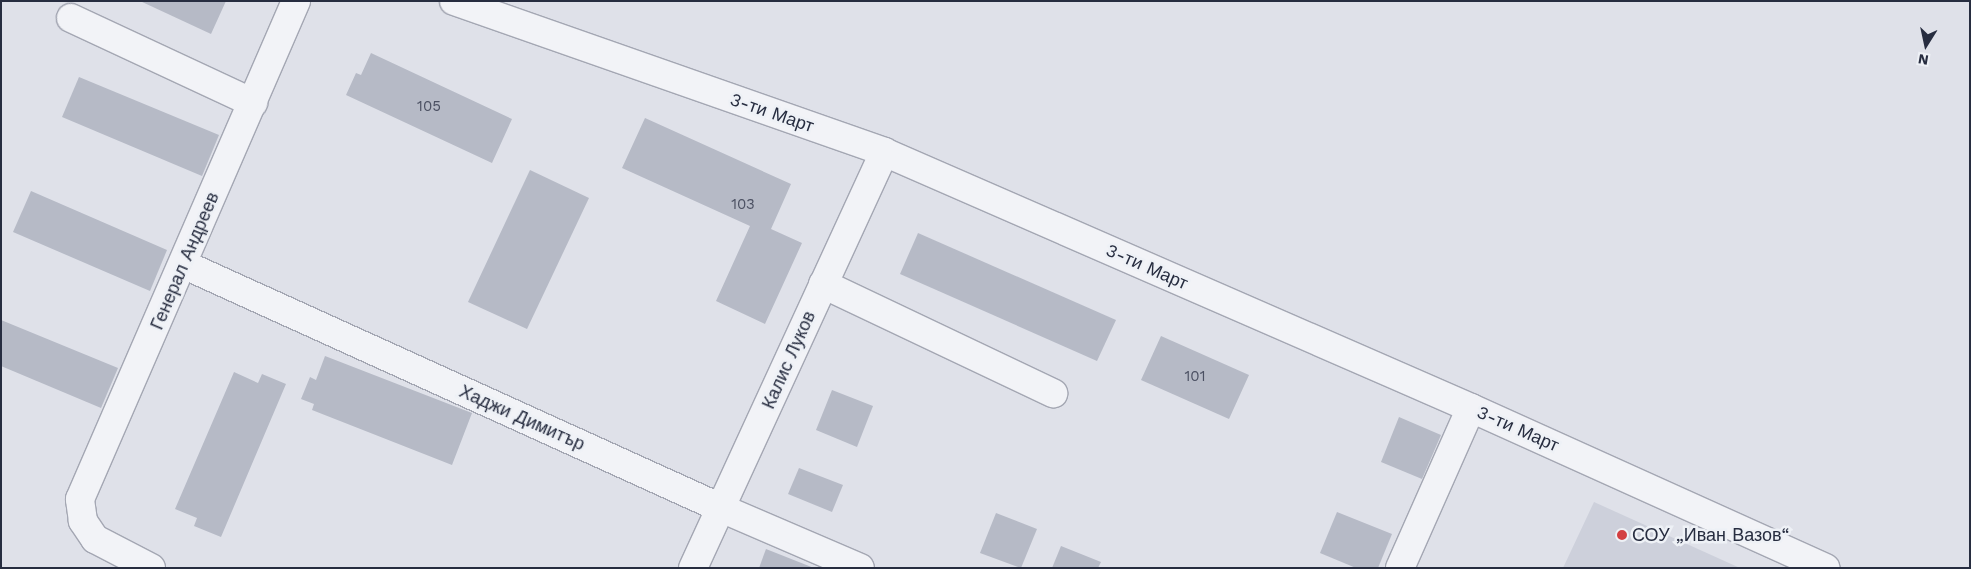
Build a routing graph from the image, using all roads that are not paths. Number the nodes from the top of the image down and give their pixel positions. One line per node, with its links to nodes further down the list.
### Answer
1 (296, 1): 4 (street, Генерал Андреев)
2 (454, 1): 5 (street, 3-ти Март)
3 (71, 18): 4 (street)
4 (253, 103): 6 (street, Генерал Андреев)
5 (884, 152): 7 (street, Калис Луков); 9 (street, 3-ти Март)
6 (185, 265): 10 (street, Хаджи Димитър); 11 (street, Генерал Андреев)
7 (823, 284): 8 (street); 10 (street, Калис Луков)
8 (1053, 393)
9 (1471, 408): 14 (street); 15 (street, 3-ти Март)
10 (723, 509): 12 (street, Калис Луков); 13 (street, Хаджи Димитър)
11 (151, 568)
12 (693, 568)
13 (860, 568)
14 (1400, 568)
15 (1826, 568)

